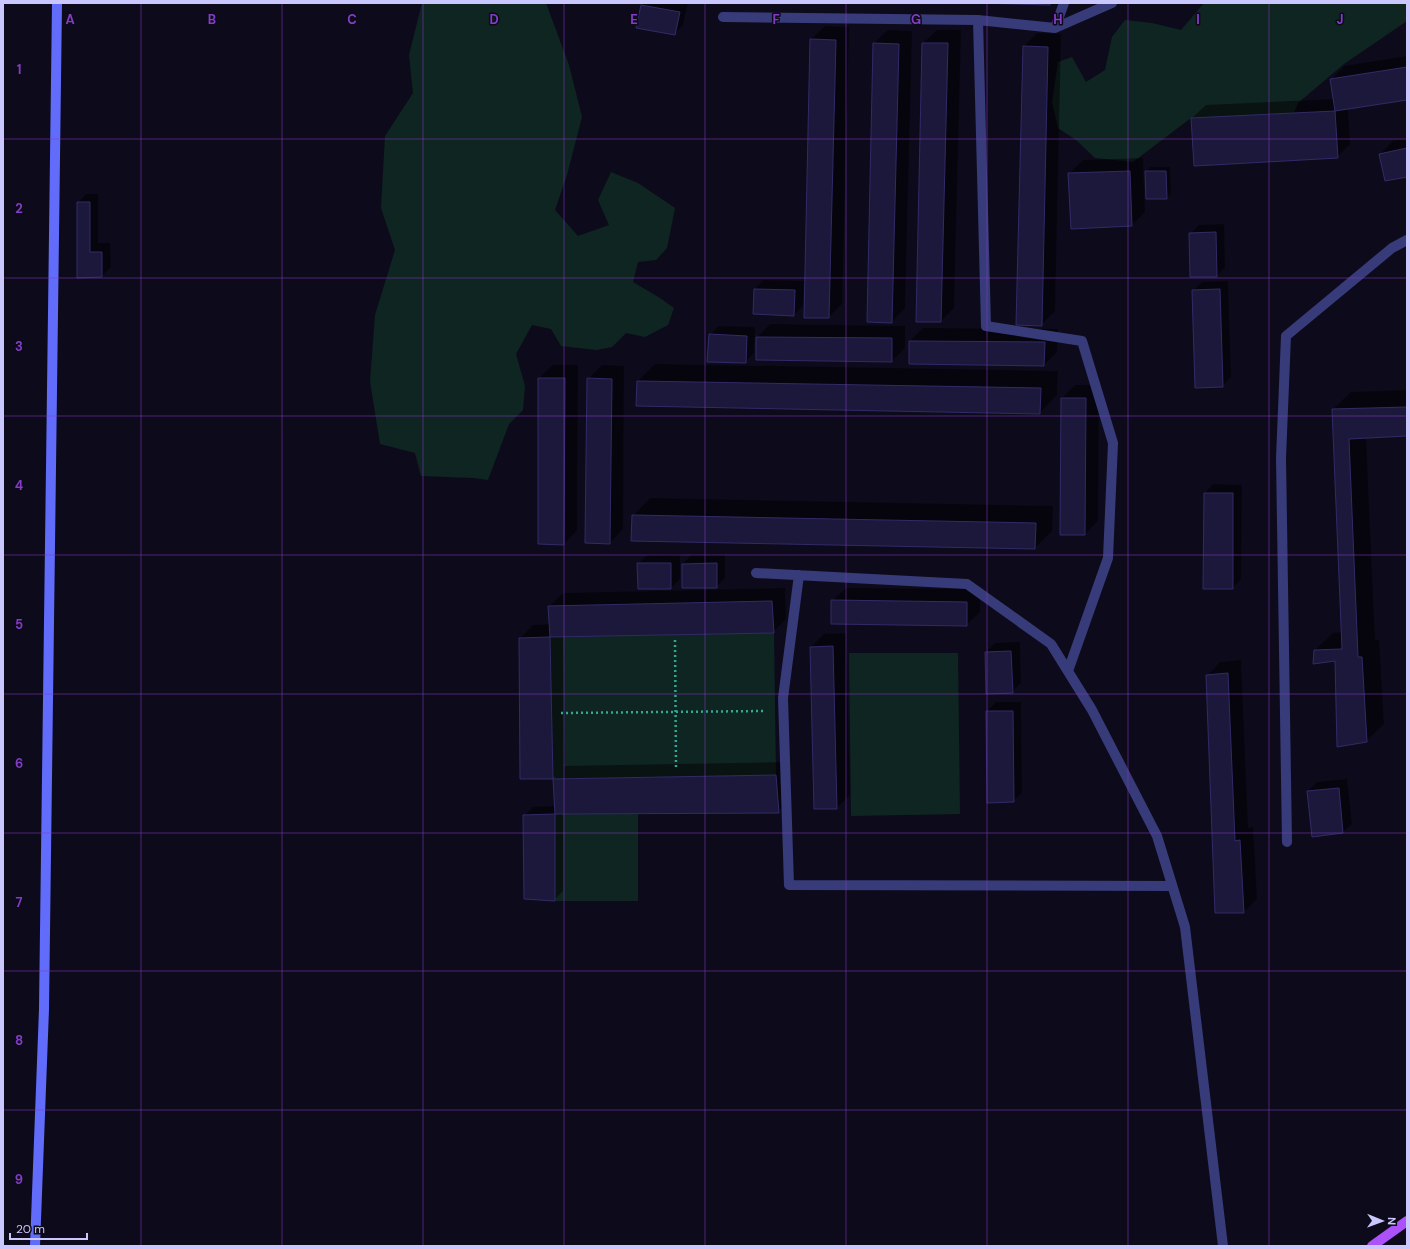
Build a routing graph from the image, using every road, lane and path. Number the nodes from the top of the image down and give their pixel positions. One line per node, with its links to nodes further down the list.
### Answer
1 (57, 3): 18 (main road)
2 (1064, 3): 6 (street)
3 (1112, 3): 6 (street)
4 (723, 17): 5 (street)
5 (978, 20): 6 (street); 11 (street)
6 (1055, 28)
7 (1407, 240): 15 (street)
8 (756, 573): 9 (street)
9 (799, 575): 11 (street); 12 (street)
10 (675, 640): 14 (path)
11 (1068, 671): 16 (street)
12 (784, 710): 13 (path); 16 (street)
13 (561, 713)
14 (676, 768)
15 (1287, 842)
16 (1172, 886): 19 (street)
17 (1407, 1221): 20 (main road)
18 (35, 1246)
19 (1223, 1246)
20 (1372, 1246)

